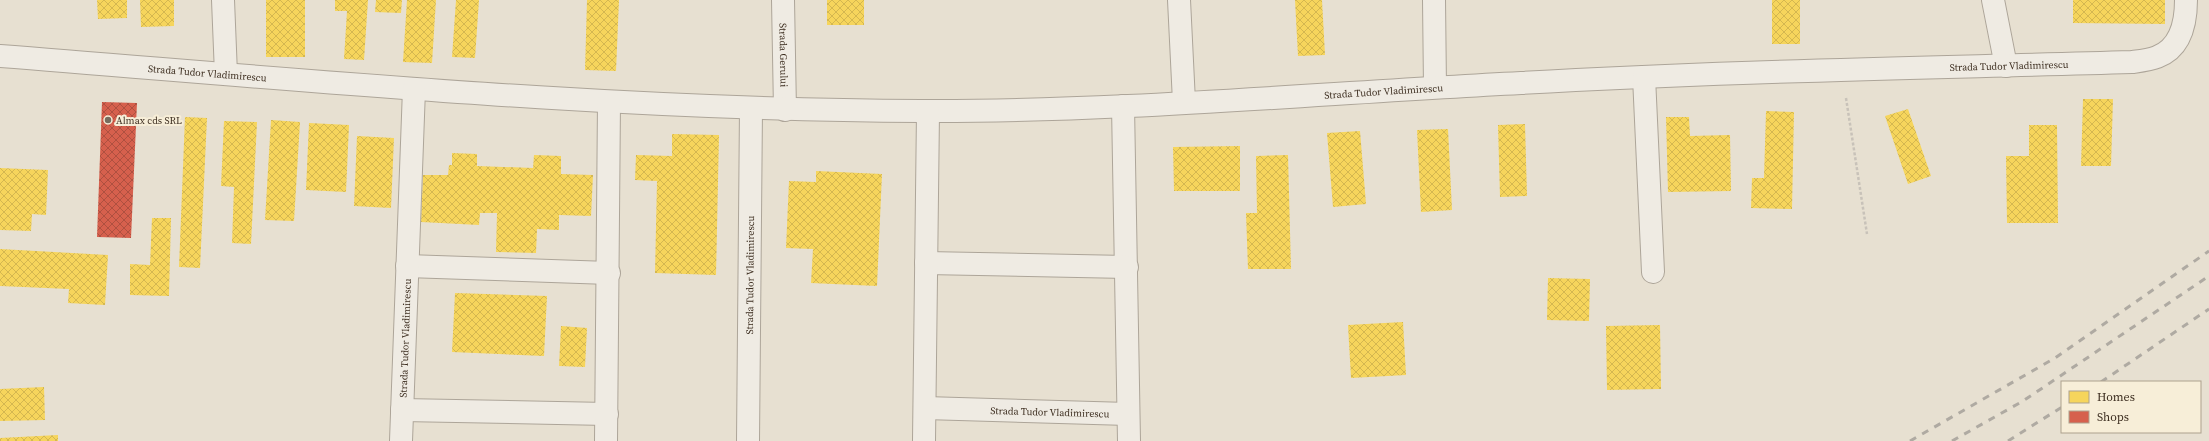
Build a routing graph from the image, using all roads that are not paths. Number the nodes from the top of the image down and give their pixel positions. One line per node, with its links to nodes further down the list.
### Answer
1 (223, 0): 9 (street)
2 (782, 0): 17 (street, Strada Gerului)
3 (1179, 0): 14 (street)
4 (1434, 0): 11 (street)
5 (1993, 0): 8 (street)
6 (2186, 0): 8 (street, Strada Tudor Vladimirescu)
7 (0, 56): 9 (street, Strada Tudor Vladimirescu)
8 (2006, 66): 10 (street, Strada Tudor Vladimirescu)
9 (226, 74): 12 (street, Strada Tudor Vladimirescu)
10 (1644, 77): 11 (street, Strada Tudor Vladimirescu); 22 (street)
11 (1435, 87): 14 (street, Strada Tudor Vladimirescu)
12 (414, 90): 13 (street, Strada Tudor Vladimirescu); 20 (street, Strada Tudor Vladimirescu)
13 (609, 102): 16 (street, Strada Tudor Vladimirescu); 23 (street)
14 (1184, 102): 15 (street, Strada Tudor Vladimirescu)
15 (1123, 106): 18 (street, Strada Tudor Vladimirescu); 21 (street)
16 (751, 108): 17 (street, Strada Tudor Vladimirescu); 30 (street, Strada Tudor Vladimirescu)
17 (785, 110): 18 (street, Strada Tudor Vladimirescu)
18 (928, 112): 19 (street)
19 (926, 263): 21 (street); 24 (street)
20 (407, 266): 23 (street, Strada Tudor Vladimirescu); 25 (street, Strada Tudor Vladimirescu)
21 (1127, 267): 27 (street)
22 (1653, 272)
23 (609, 273): 26 (street)
24 (925, 408): 27 (street, Strada Tudor Vladimirescu); 31 (street)
25 (402, 410): 26 (street, Strada Tudor Vladimirescu); 28 (street, Strada Tudor Vladimirescu)
26 (607, 414): 29 (street)
27 (1128, 414): 32 (street)
28 (401, 441)
29 (606, 441)
30 (748, 441)
31 (924, 441)
32 (1129, 441)

